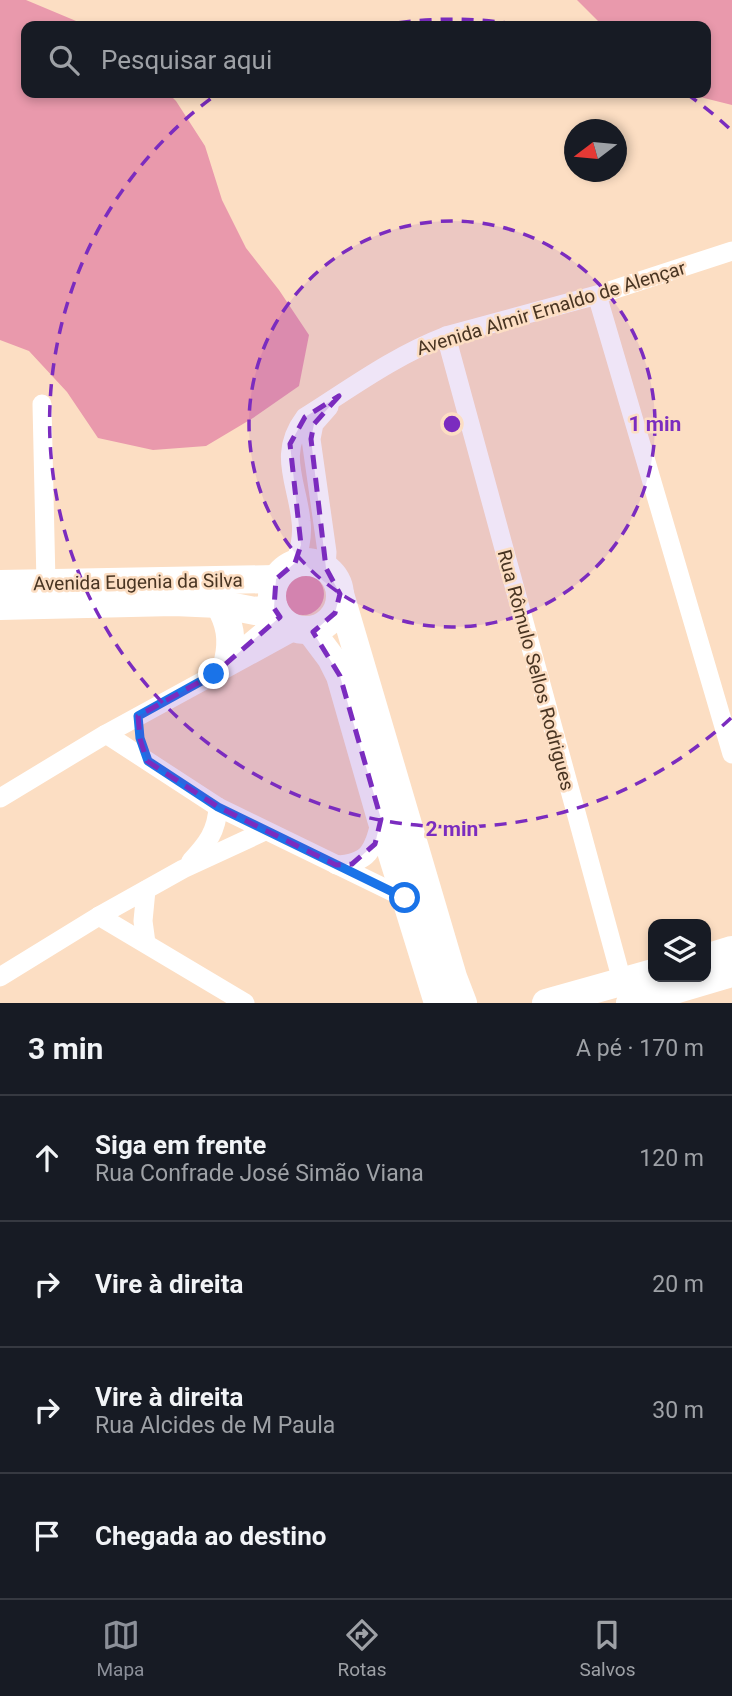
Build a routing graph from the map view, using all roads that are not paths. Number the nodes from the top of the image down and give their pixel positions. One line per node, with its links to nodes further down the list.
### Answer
1 (732, 251): 2 (street, Avenida Almir Ernaldo de Alençar)
2 (597, 295): 3 (street, Avenida Almir Ernaldo de Alençar); 16 (street)
3 (446, 336): 4 (street, Avenida Almir Ernaldo de Alençar); 33 (street, Rua Rômulo Sellos Rodrigues)
4 (338, 396): 6 (street); 7 (street, Avenida Almir Ernaldo de Alençar)
5 (42, 404): 8 (street)
6 (327, 568): 7 (street); 9 (street)
7 (286, 571): 8 (street, Avenida Eugenia da Silva); 12 (street)
8 (46, 583): 10 (street, Avenida Eugenia da Silva)
9 (340, 594): 12 (street); 36 (street)
10 (3, 603): 11 (street, Avenida Eugenia da Silva)
11 (219, 604): 12 (street, Avenida Eugenia da Silva); 13 (street)
12 (290, 621): 13 (street); 20 (street)
13 (221, 668): 14 (street)
14 (138, 716): 15 (street); 17 (street)
15 (106, 734): 17 (street); 18 (street)
16 (732, 754)
17 (148, 761): 19 (street)
18 (0, 797)
19 (218, 807): 21 (street); 23 (street)
20 (381, 819): 22 (street); 25 (street)
21 (265, 831): 22 (street); 23 (street)
22 (336, 865): 25 (street)
23 (183, 869): 24 (street)
24 (146, 890): 26 (street); 27 (street)
25 (405, 898): 35 (street)
26 (99, 916): 27 (street); 31 (street)
27 (146, 943): 34 (street)
28 (732, 950): 29 (street)
29 (711, 956)
30 (732, 973): 33 (street)
31 (0, 977)
32 (648, 977): 33 (street)
33 (627, 996): 37 (street)
34 (237, 1001)
35 (438, 1003)
36 (463, 1003)
37 (546, 1003)

